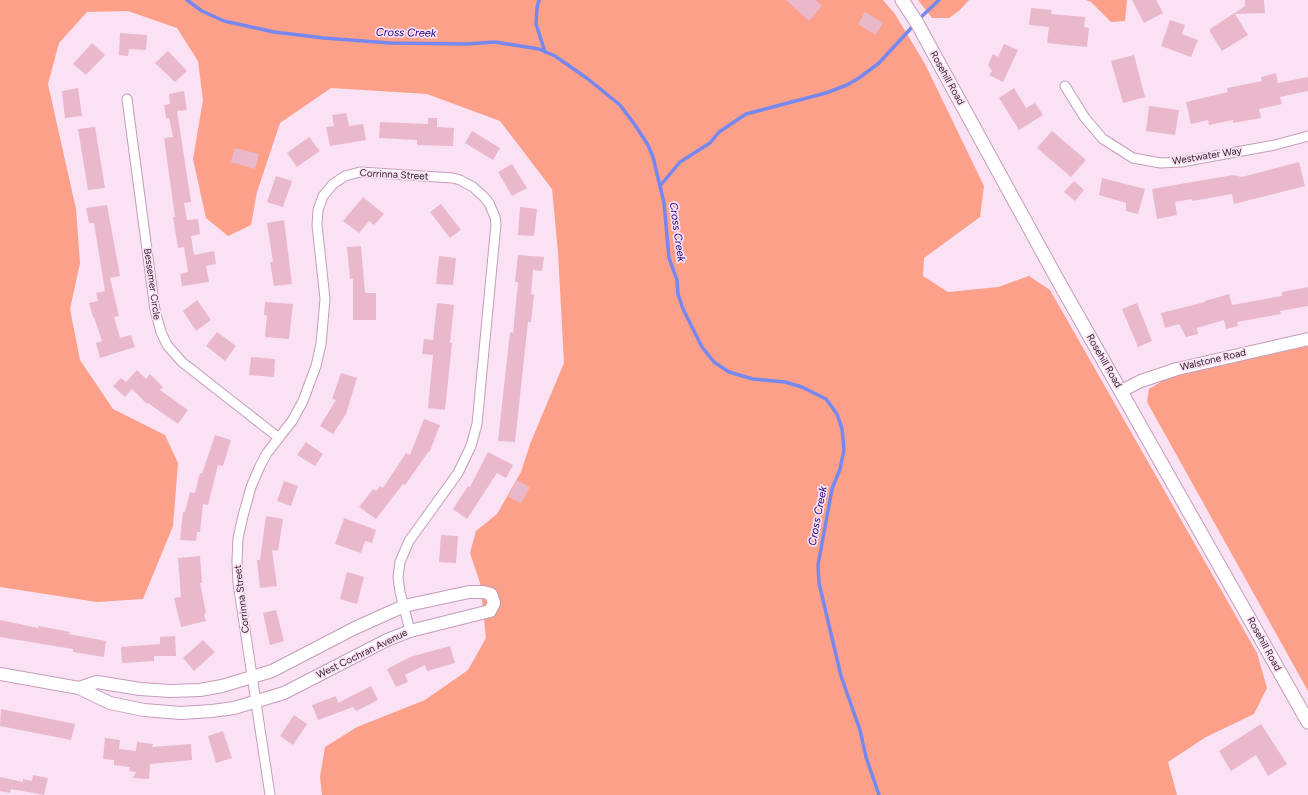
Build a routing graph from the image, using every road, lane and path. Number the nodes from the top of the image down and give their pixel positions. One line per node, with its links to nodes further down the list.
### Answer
1 (902, 0): 6 (main road, Rosehill Road)
2 (1065, 86): 4 (street, Westwater Way)
3 (127, 99): 7 (street, Bessemer Circle)
4 (1308, 136)
5 (1308, 339): 6 (street, Walstone Road)
6 (1121, 391): 14 (main road, Rosehill Road)
7 (279, 438): 8 (street, Corrinna Street); 11 (street, Corrinna Street)
8 (404, 606): 9 (street, Corrinna Street); 9 (street, West Cochran Avenue); 11 (street, West Cochran Avenue)
9 (410, 631): 13 (street, West Cochran Avenue)
10 (0, 674): 12 (street, West Cochran Avenue)
11 (252, 678): 12 (street, West Cochran Avenue); 13 (street, Corrinna Street)
12 (79, 688): 13 (street, West Cochran Avenue)
13 (256, 701): 15 (street, Corrinna Street)
14 (1308, 722)
15 (270, 795)

